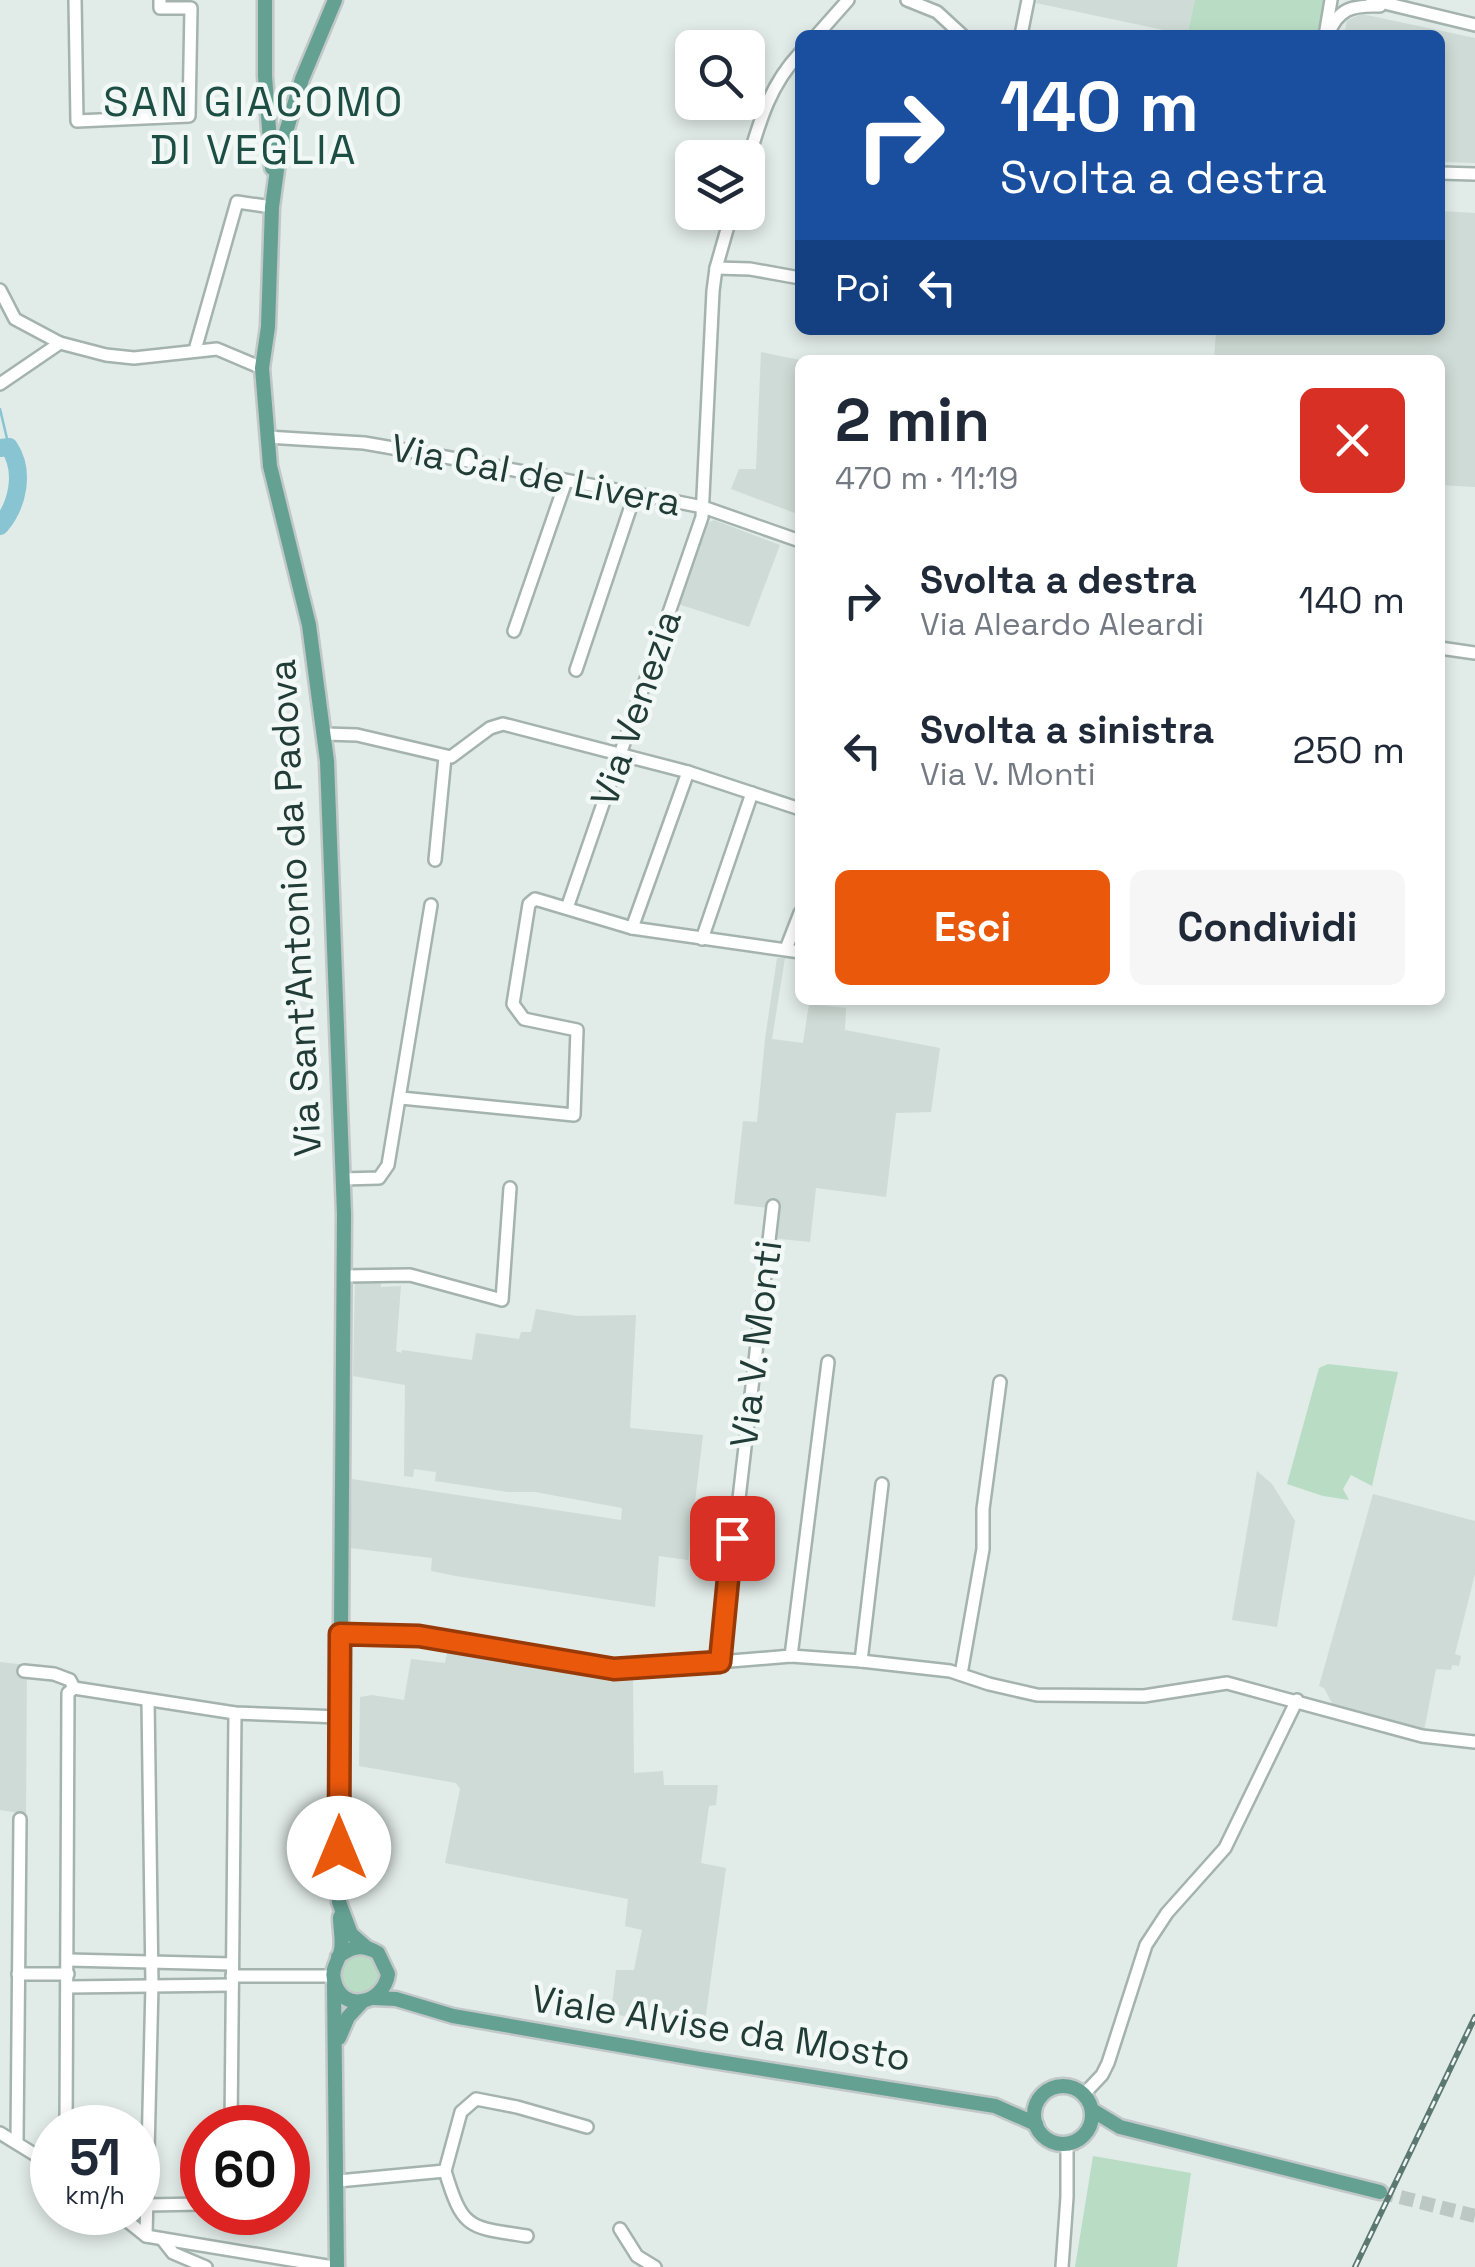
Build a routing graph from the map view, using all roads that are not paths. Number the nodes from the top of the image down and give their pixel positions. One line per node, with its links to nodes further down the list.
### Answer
1 (75, 0): 2 (street)
2 (160, 0)
3 (265, 0): 21 (main road)
4 (335, 0): 21 (main road)
5 (848, 0): 12 (street)
6 (907, 0): 13 (street)
7 (1028, 0): 14 (street)
8 (1332, 0): 15 (street)
9 (1372, 0): 10 (street)
10 (1389, 6): 11 (street); 16 (street)
11 (1475, 25)
12 (821, 30)
13 (956, 30)
14 (1022, 30)
15 (1328, 30)
16 (1330, 30)
17 (795, 59): 18 (street)
18 (754, 140)
19 (1445, 173): 20 (street)
20 (1475, 174)
21 (275, 184): 22 (main road, Via Sant'Antonio da Padova)
22 (272, 207): 28 (street); 29 (main road, Via Sant'Antonio da Padova)
23 (727, 230): 24 (street, Via Venezia)
24 (716, 268): 25 (street); 34 (street, Via Venezia)
25 (795, 277)
26 (0, 290): 27 (street)
27 (60, 344): 28 (street); 30 (street)
28 (195, 350): 29 (street)
29 (262, 368): 31 (main road, Via Sant'Antonio da Padova)
30 (0, 384)
31 (267, 437): 32 (street, Via Cal de Livera); 40 (main road, Via Sant'Antonio da Padova)
32 (566, 480): 33 (street, Via Cal de Livera); 36 (street)
33 (635, 494): 34 (street, Via Cal de Livera); 39 (street)
34 (703, 508): 35 (street, Via Cal de Livera); 41 (street, Via Venezia)
35 (795, 539)
36 (514, 632)
37 (1445, 649): 38 (street)
38 (1475, 653)
39 (576, 670)
40 (325, 734): 42 (street); 55 (main road, Via Sant'Antonio da Padova)
41 (621, 754): 42 (street); 43 (street); 48 (street, Via Venezia)
42 (446, 757): 46 (street)
43 (688, 772): 44 (street); 50 (street)
44 (752, 793): 45 (street); 51 (street)
45 (795, 807)
46 (435, 860)
47 (431, 905): 54 (street)
48 (567, 908): 50 (street); 54 (street)
49 (795, 926): 52 (street)
50 (632, 928): 51 (street)
51 (702, 940): 52 (street)
52 (786, 949): 53 (street)
53 (795, 951)
54 (401, 1098): 55 (street)
55 (343, 1178): 58 (main road, Via Sant'Antonio da Padova)
56 (510, 1188): 58 (street)
57 (772, 1206): 65 (street, Via V. Monti)
58 (344, 1276): 62 (main road, Via Sant'Antonio da Padova)
59 (828, 1362): 63 (street)
60 (1000, 1382): 67 (street)
61 (882, 1484): 64 (street)
62 (340, 1634): 65 (street); 72 (main road, Via Sant'Antonio da Padova)
63 (791, 1656): 64 (street); 65 (street)
64 (861, 1661): 67 (street)
65 (720, 1662)
66 (24, 1671): 68 (street)
67 (961, 1674): 70 (street)
68 (71, 1691): 69 (street); 78 (street)
69 (148, 1700): 71 (street); 79 (street)
70 (1298, 1700): 73 (street); 89 (street)
71 (235, 1712): 72 (street); 82 (street)
72 (340, 1717): 75 (main road, Via Sant'Antonio da Padova)
73 (1475, 1742)
74 (20, 1819): 80 (street)
75 (339, 1906): 76 (main road); 77 (main road, Via Sant'Antonio da Padova)
76 (366, 1948): 77 (main road); 81 (main road)
77 (338, 1957): 83 (main road)
78 (68, 1960): 79 (street); 84 (street)
79 (152, 1962): 82 (street); 85 (street)
80 (18, 1974): 84 (street); 101 (street)
81 (388, 1974): 86 (main road); 87 (main road, Viale Alvise da Mosto)
82 (232, 1975): 83 (street); 85 (street); 93 (street)
83 (334, 1980): 86 (main road); 88 (main road)
84 (68, 1981): 85 (street); 91 (street)
85 (152, 1985): 92 (street)
86 (368, 2000): 87 (main road, Viale Alvise da Mosto); 88 (main road)
87 (438, 2011): 94 (main road, Viale Alvise da Mosto)
88 (337, 2044): 105 (main road)
89 (1084, 2094): 90 (main road); 95 (main road)
90 (1039, 2100): 94 (main road, Viale Alvise da Mosto); 96 (main road)
91 (66, 2105)
92 (149, 2105)
93 (231, 2105)
94 (994, 2106): 96 (main road, Viale Alvise da Mosto)
95 (1092, 2110): 98 (main road); 99 (main road)
96 (1036, 2124): 102 (main road)
97 (587, 2128): 104 (street)
98 (1120, 2128): 99 (main road); 106 (main road)
99 (1088, 2131): 102 (main road)
100 (0, 2132): 101 (street)
101 (16, 2141): 103 (street)
102 (1067, 2144): 114 (street)
103 (30, 2150)
104 (444, 2171): 105 (street); 109 (street)
105 (338, 2181): 112 (main road)
106 (1380, 2192)
107 (620, 2229): 113 (street)
108 (146, 2236): 110 (street)
109 (528, 2236)
110 (162, 2239): 111 (street); 112 (street)
111 (206, 2267)
112 (335, 2267)
113 (655, 2267)
114 (1062, 2267)

